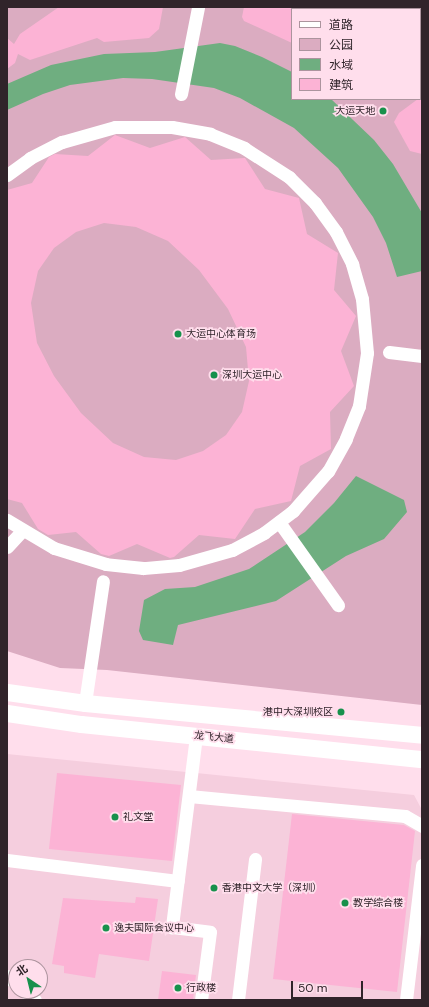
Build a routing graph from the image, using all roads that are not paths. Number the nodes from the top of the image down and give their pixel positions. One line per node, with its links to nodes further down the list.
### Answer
1 (198, 7): 2 (street)
2 (181, 94)
3 (7, 174): 7 (street)
4 (389, 352): 5 (street)
5 (422, 356)
6 (7, 520): 8 (street)
7 (279, 522): 8 (street); 11 (street)
8 (22, 531): 9 (street)
9 (7, 547)
10 (103, 581): 13 (street)
11 (338, 605)
12 (7, 692): 13 (main road)
13 (85, 702): 15 (main road)
14 (7, 713): 16 (main road, 龙飞大道)
15 (422, 735)
16 (196, 736): 17 (main road, 龙飞大道); 18 (street)
17 (422, 759)
18 (189, 796): 19 (street); 23 (street)
19 (422, 826)
20 (255, 859): 25 (street)
21 (7, 860): 23 (street)
22 (422, 865): 26 (street)
23 (178, 881): 24 (street)
24 (201, 1000)
25 (238, 1000)
26 (406, 1000)

